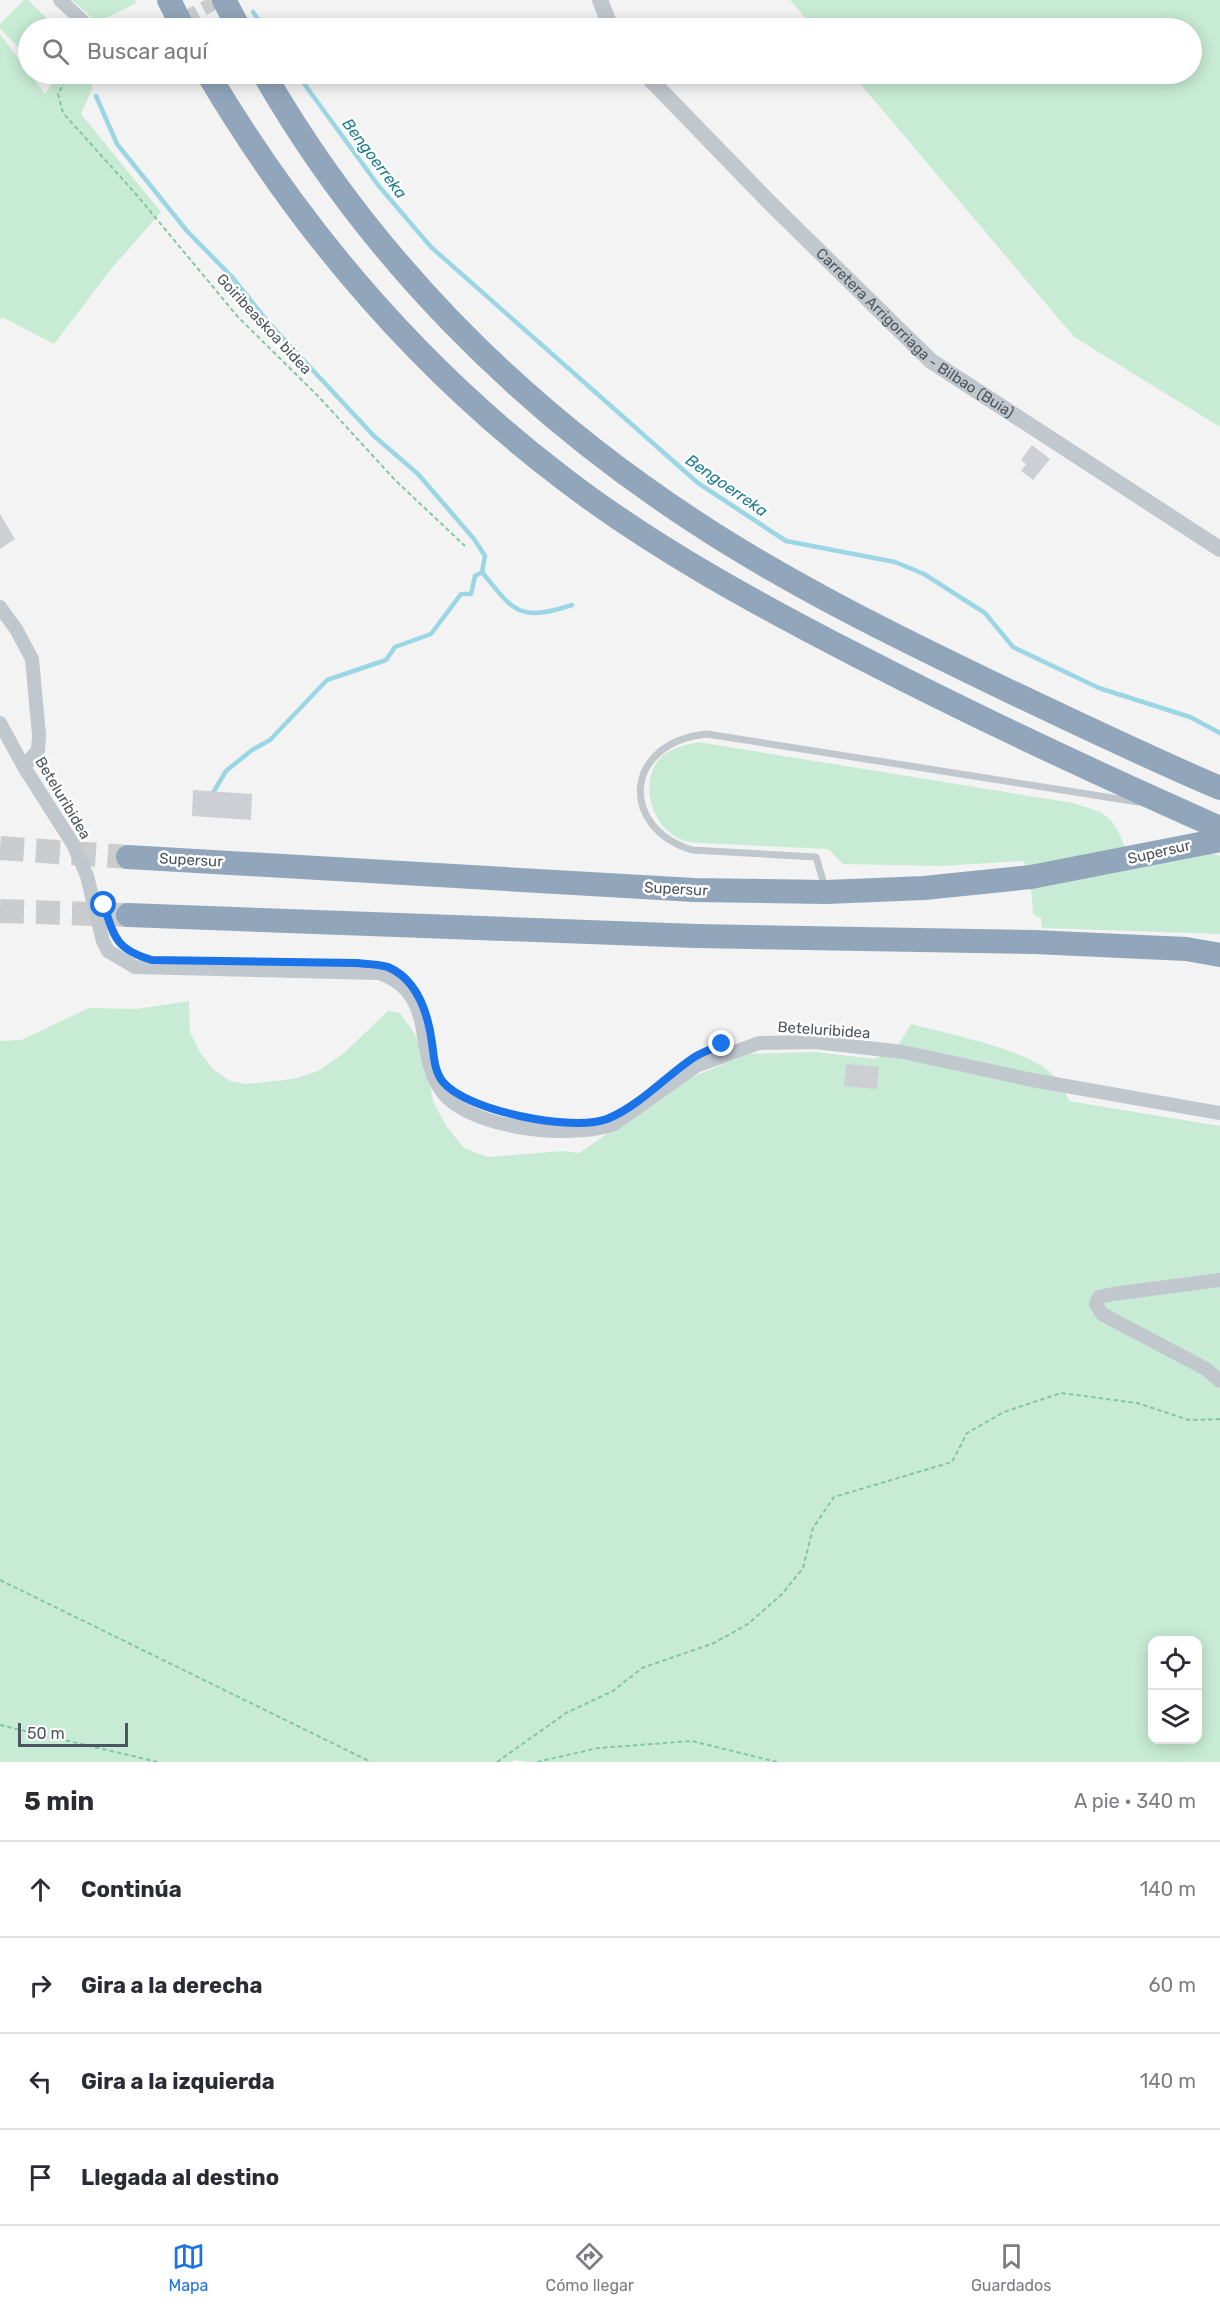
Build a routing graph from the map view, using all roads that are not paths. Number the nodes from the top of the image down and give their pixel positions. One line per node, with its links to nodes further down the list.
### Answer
1 (60, 0): 5 (street)
2 (169, 0): 6 (highway)
3 (224, 0): 7 (highway)
4 (600, 0): 8 (street)
5 (79, 18)
6 (178, 18)
7 (234, 18)
8 (607, 18)
9 (214, 84): 17 (highway)
10 (271, 84): 16 (highway)
11 (655, 84): 12 (street, Carretera Arrigorriaga - Bilbao (Buia))
12 (1220, 549)
13 (0, 607): 15 (street)
14 (0, 723): 15 (street, Beteluribidea)
15 (24, 767): 24 (street, Beteluribidea)
16 (1220, 788)
17 (1176, 808): 18 (highway); 21 (lane)
18 (1220, 828)
19 (1220, 840): 21 (highway, Supersur)
20 (128, 857): 21 (highway, Supersur)
21 (826, 892)
22 (128, 915): 23 (highway)
23 (1220, 955)
24 (1220, 1113)
25 (1220, 1280): 26 (street)
26 (1220, 1381)

